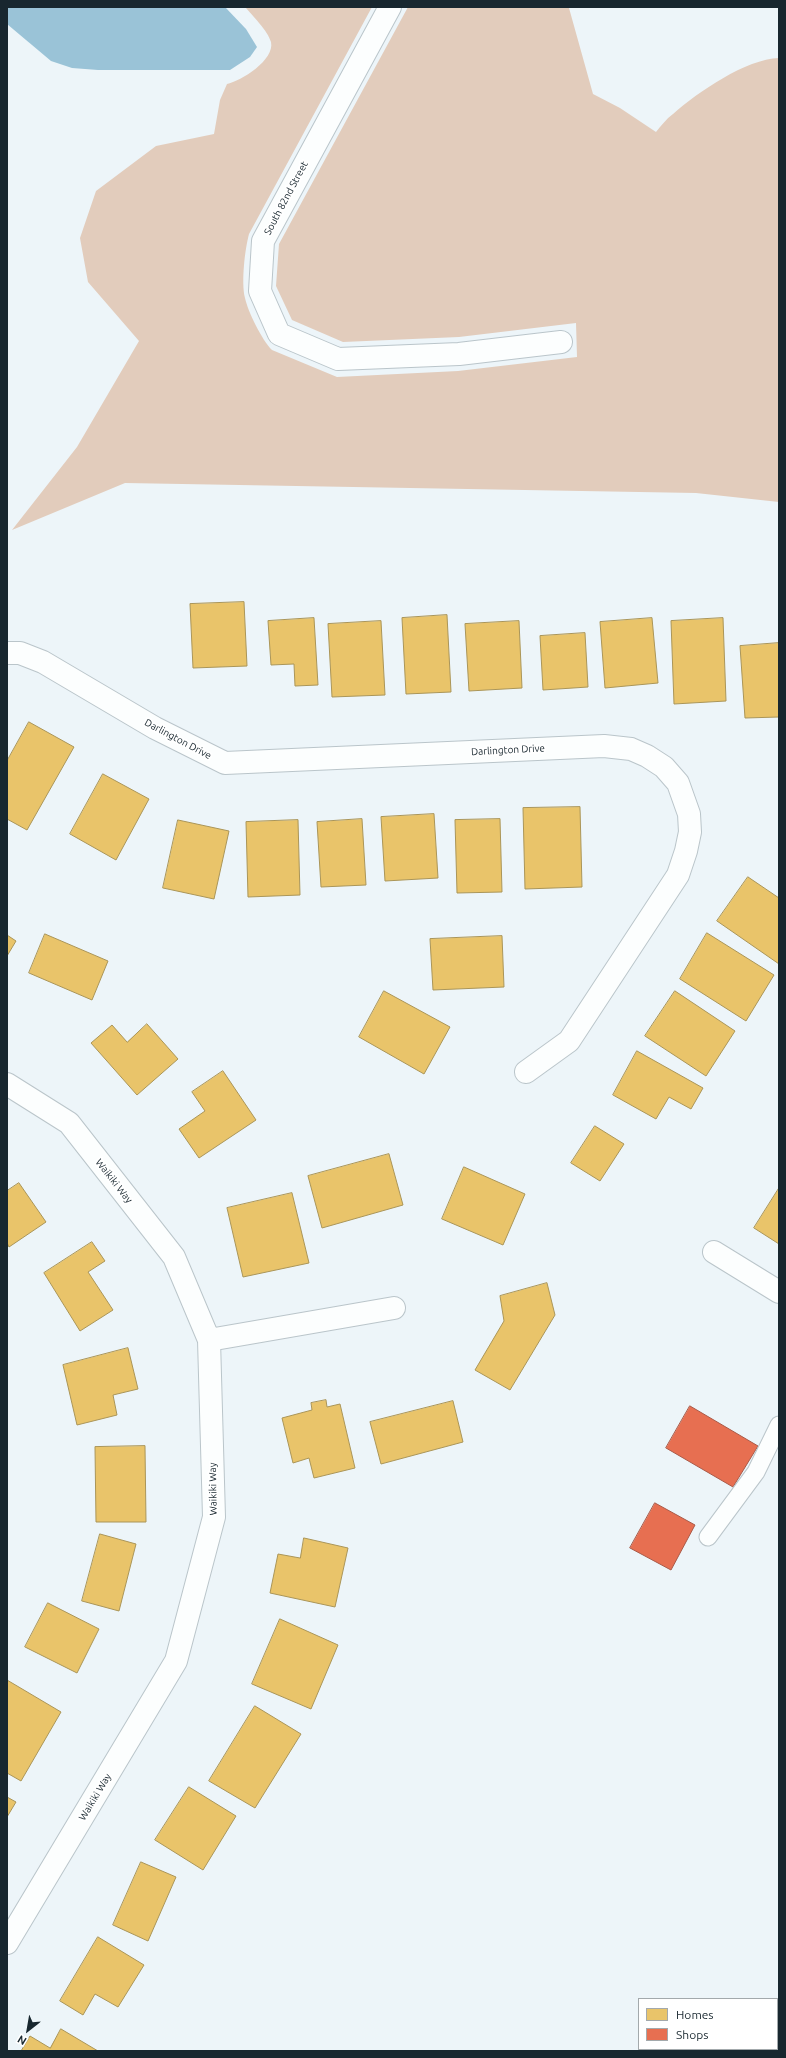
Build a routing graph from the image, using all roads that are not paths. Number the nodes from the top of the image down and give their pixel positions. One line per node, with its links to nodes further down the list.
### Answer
1 (390, 7): 2 (street, South 82nd Street)
2 (561, 342)
3 (7, 653): 4 (street, Darlington Drive)
4 (526, 1072)
5 (7, 1084): 9 (street, Waikiki Way)
6 (714, 1252): 7 (street)
7 (779, 1292)
8 (394, 1308): 9 (street)
9 (209, 1340): 12 (street, Waikiki Way)
10 (779, 1425): 11 (lane)
11 (708, 1537)
12 (7, 1943)

